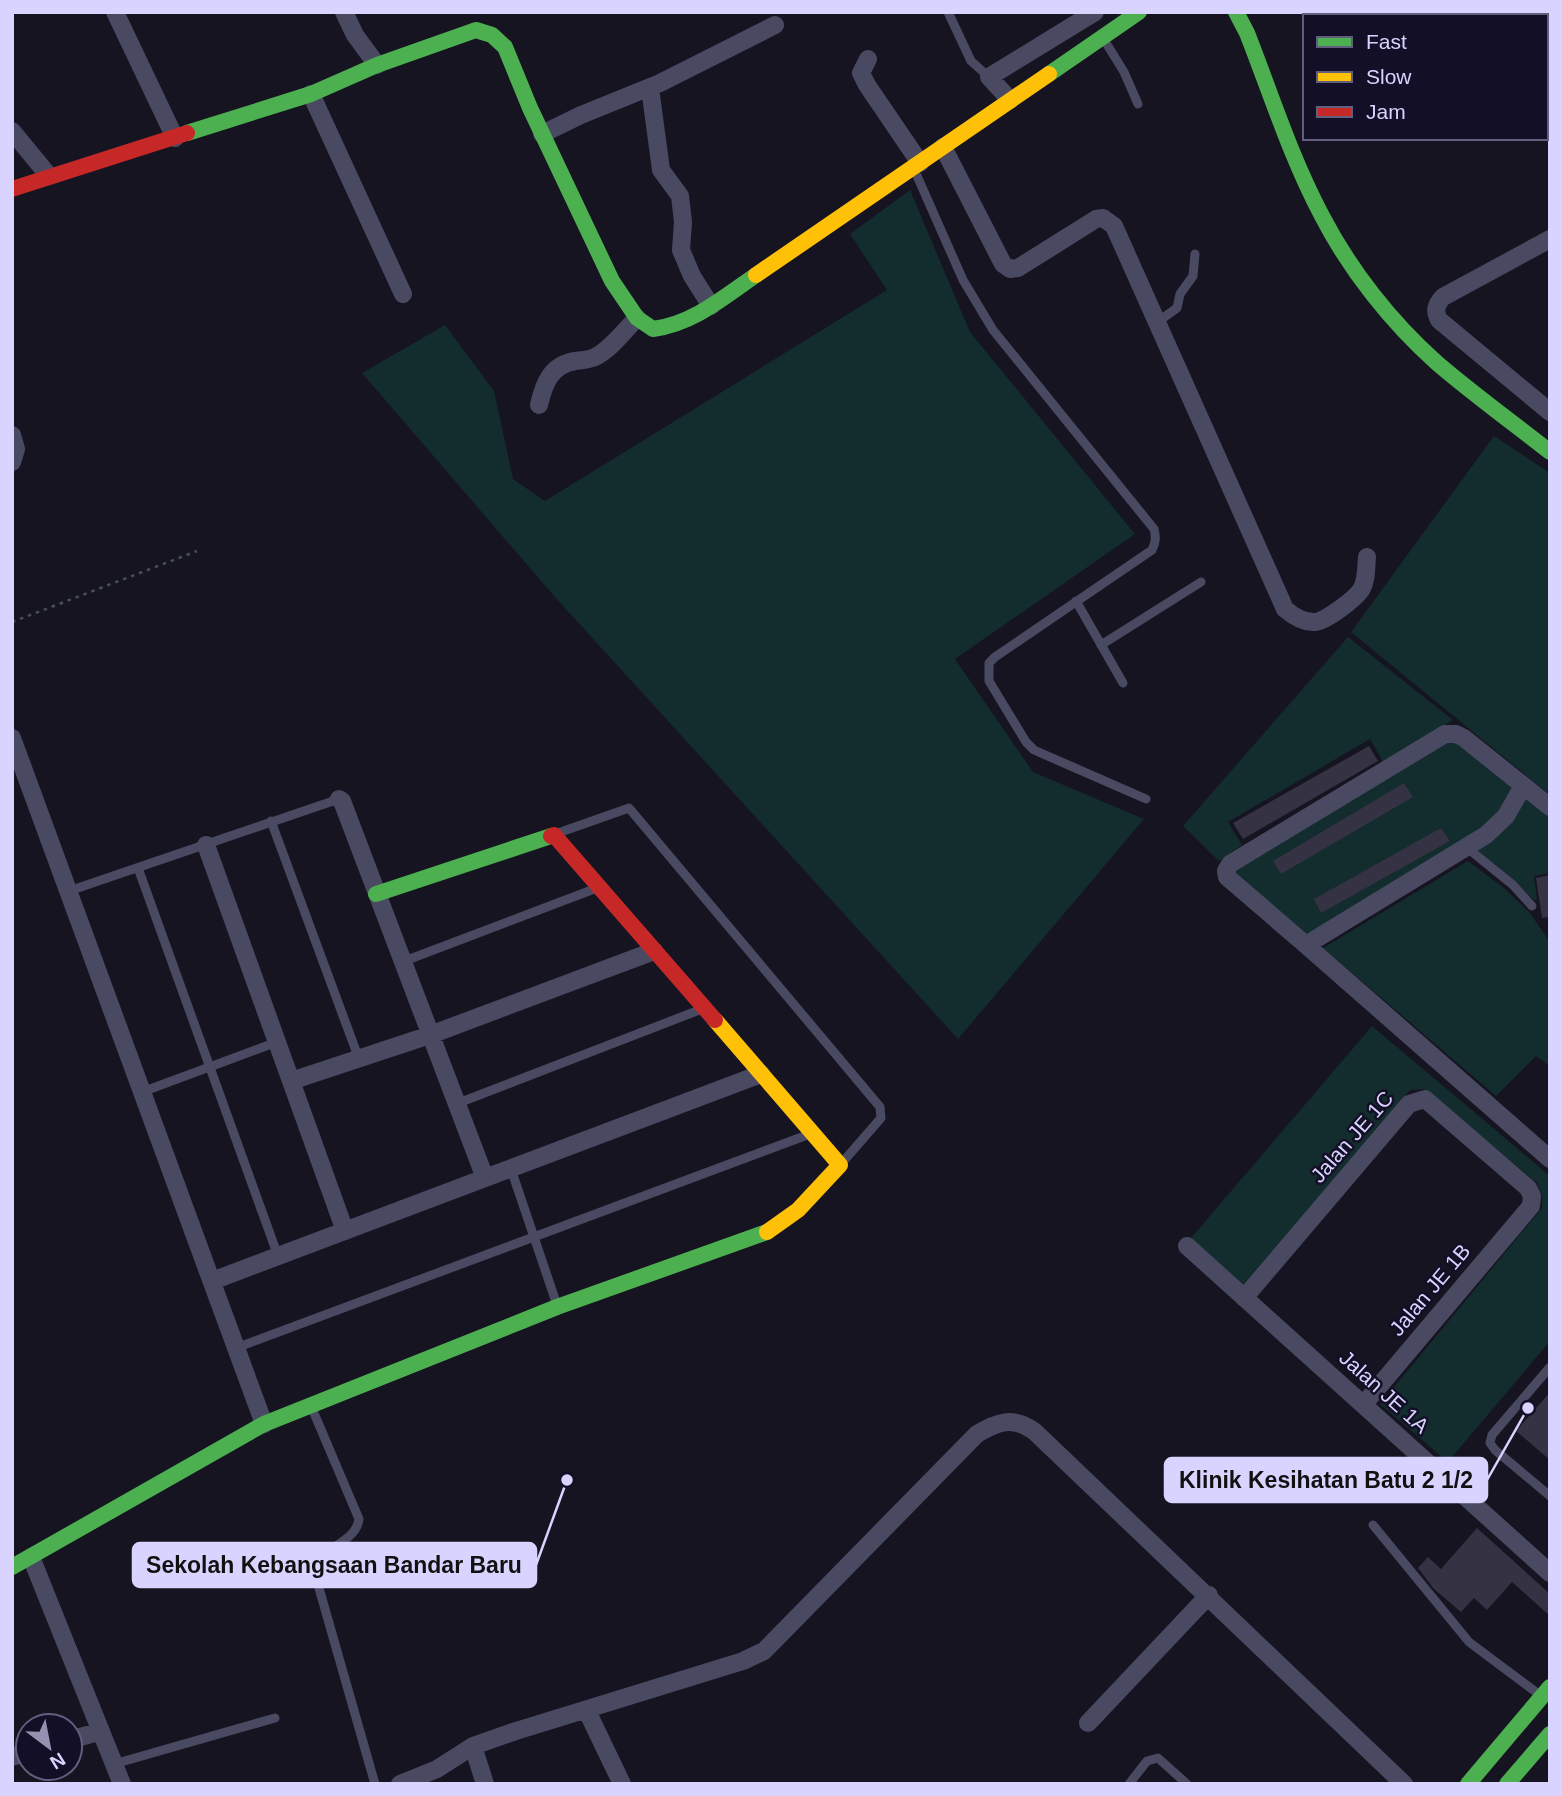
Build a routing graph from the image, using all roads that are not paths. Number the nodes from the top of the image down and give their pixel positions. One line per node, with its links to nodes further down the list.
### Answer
1 (115, 12): 18 (street)
2 (344, 12): 10 (street)
3 (948, 12): 11 (lane)
4 (1095, 12): 11 (street)
5 (1139, 12): 8 (street)
6 (1236, 12): 32 (street)
7 (775, 25): 12 (street)
8 (1102, 37): 14 (street); 15 (lane)
9 (868, 59): 20 (street)
10 (377, 65): 13 (street); 17 (street)
11 (989, 77): 14 (street)
12 (650, 88): 17 (street); 26 (street)
13 (311, 94): 18 (street); 25 (street)
14 (1010, 100): 19 (street)
15 (1138, 104)
16 (12, 131): 21 (street)
17 (542, 134): 27 (street)
18 (175, 138): 21 (street)
19 (943, 147): 20 (street); 28 (street)
20 (917, 165): 26 (street); 36 (lane)
21 (49, 176): 22 (street)
22 (12, 189)
23 (1550, 239): 30 (street)
24 (1195, 254): 28 (lane)
25 (403, 294)
26 (711, 306): 27 (street)
27 (637, 317): 29 (street)
28 (1156, 323): 34 (street)
29 (539, 405)
30 (1550, 412)
31 (12, 435): 33 (street)
32 (1550, 452)
33 (12, 462)
34 (1367, 557)
35 (1201, 582): 37 (lane)
36 (1076, 601): 37 (lane); 42 (lane)
37 (1101, 645): 38 (lane)
38 (1123, 683)
39 (12, 738): 50 (street)
40 (1523, 786): 43 (street); 47 (street); 53 (street)
41 (339, 799): 44 (lane); 51 (street)
42 (1146, 799)
43 (1550, 807)
44 (271, 821): 46 (lane); 59 (lane)
45 (554, 835): 49 (street); 51 (street); 68 (lane)
46 (206, 845): 48 (lane); 58 (street)
47 (1466, 848): 52 (lane); 53 (street)
48 (138, 868): 50 (lane); 60 (lane)
49 (599, 887): 54 (street); 55 (lane)
50 (69, 891): 63 (street)
51 (376, 894): 55 (street)
52 (1532, 906)
53 (1306, 945): 66 (street)
54 (654, 951): 56 (street); 57 (street)
55 (402, 962): 57 (street)
56 (704, 1008): 61 (street); 64 (lane)
57 (430, 1035): 59 (street); 64 (street)
58 (277, 1042): 60 (lane); 62 (street)
59 (359, 1059): 62 (street)
60 (210, 1067): 63 (lane); 75 (lane)
61 (761, 1074): 65 (street); 69 (street)
62 (291, 1082): 72 (street)
63 (142, 1092): 76 (street)
64 (457, 1104): 70 (street)
65 (812, 1133): 68 (street); 73 (lane)
66 (1543, 1141): 67 (street)
67 (1550, 1159)
68 (840, 1166): 78 (street)
69 (511, 1168): 70 (street); 73 (lane)
70 (485, 1178): 72 (street)
71 (1531, 1206): 77 (street, Jalan JE 1C); 82 (street, Jalan JE 1B)
72 (345, 1231): 75 (street)
73 (534, 1237): 78 (lane); 79 (lane)
74 (1187, 1246): 77 (street, Jalan JE 1A)
75 (278, 1256): 76 (street)
76 (212, 1281): 79 (street)
77 (1244, 1298): 82 (street, Jalan JE 1A)
78 (557, 1307): 81 (street)
79 (236, 1348): 83 (street)
80 (1550, 1367): 84 (lane)
81 (310, 1404): 83 (street); 100 (lane)
82 (1364, 1404): 88 (street, Jalan JE 1A)
83 (264, 1424): 86 (street)
84 (1550, 1496)
85 (1373, 1525): 90 (lane)
86 (31, 1557): 87 (street); 94 (street)
87 (12, 1567)
88 (1550, 1573)
89 (1209, 1595): 91 (street); 93 (street); 106 (street)
90 (1546, 1692): 107 (street)
91 (587, 1710): 97 (street); 103 (street)
92 (275, 1718): 98 (lane)
93 (1088, 1723)
94 (101, 1731): 96 (street); 98 (street)
95 (1550, 1734): 108 (street)
96 (84, 1736)
97 (473, 1746): 101 (street); 102 (street)
98 (114, 1764): 99 (street)
99 (122, 1784)
100 (375, 1784)
101 (400, 1784)
102 (485, 1784)
103 (622, 1784)
104 (1129, 1784): 105 (lane)
105 (1187, 1784)
106 (1404, 1784)
107 (1468, 1784)
108 (1507, 1784)

